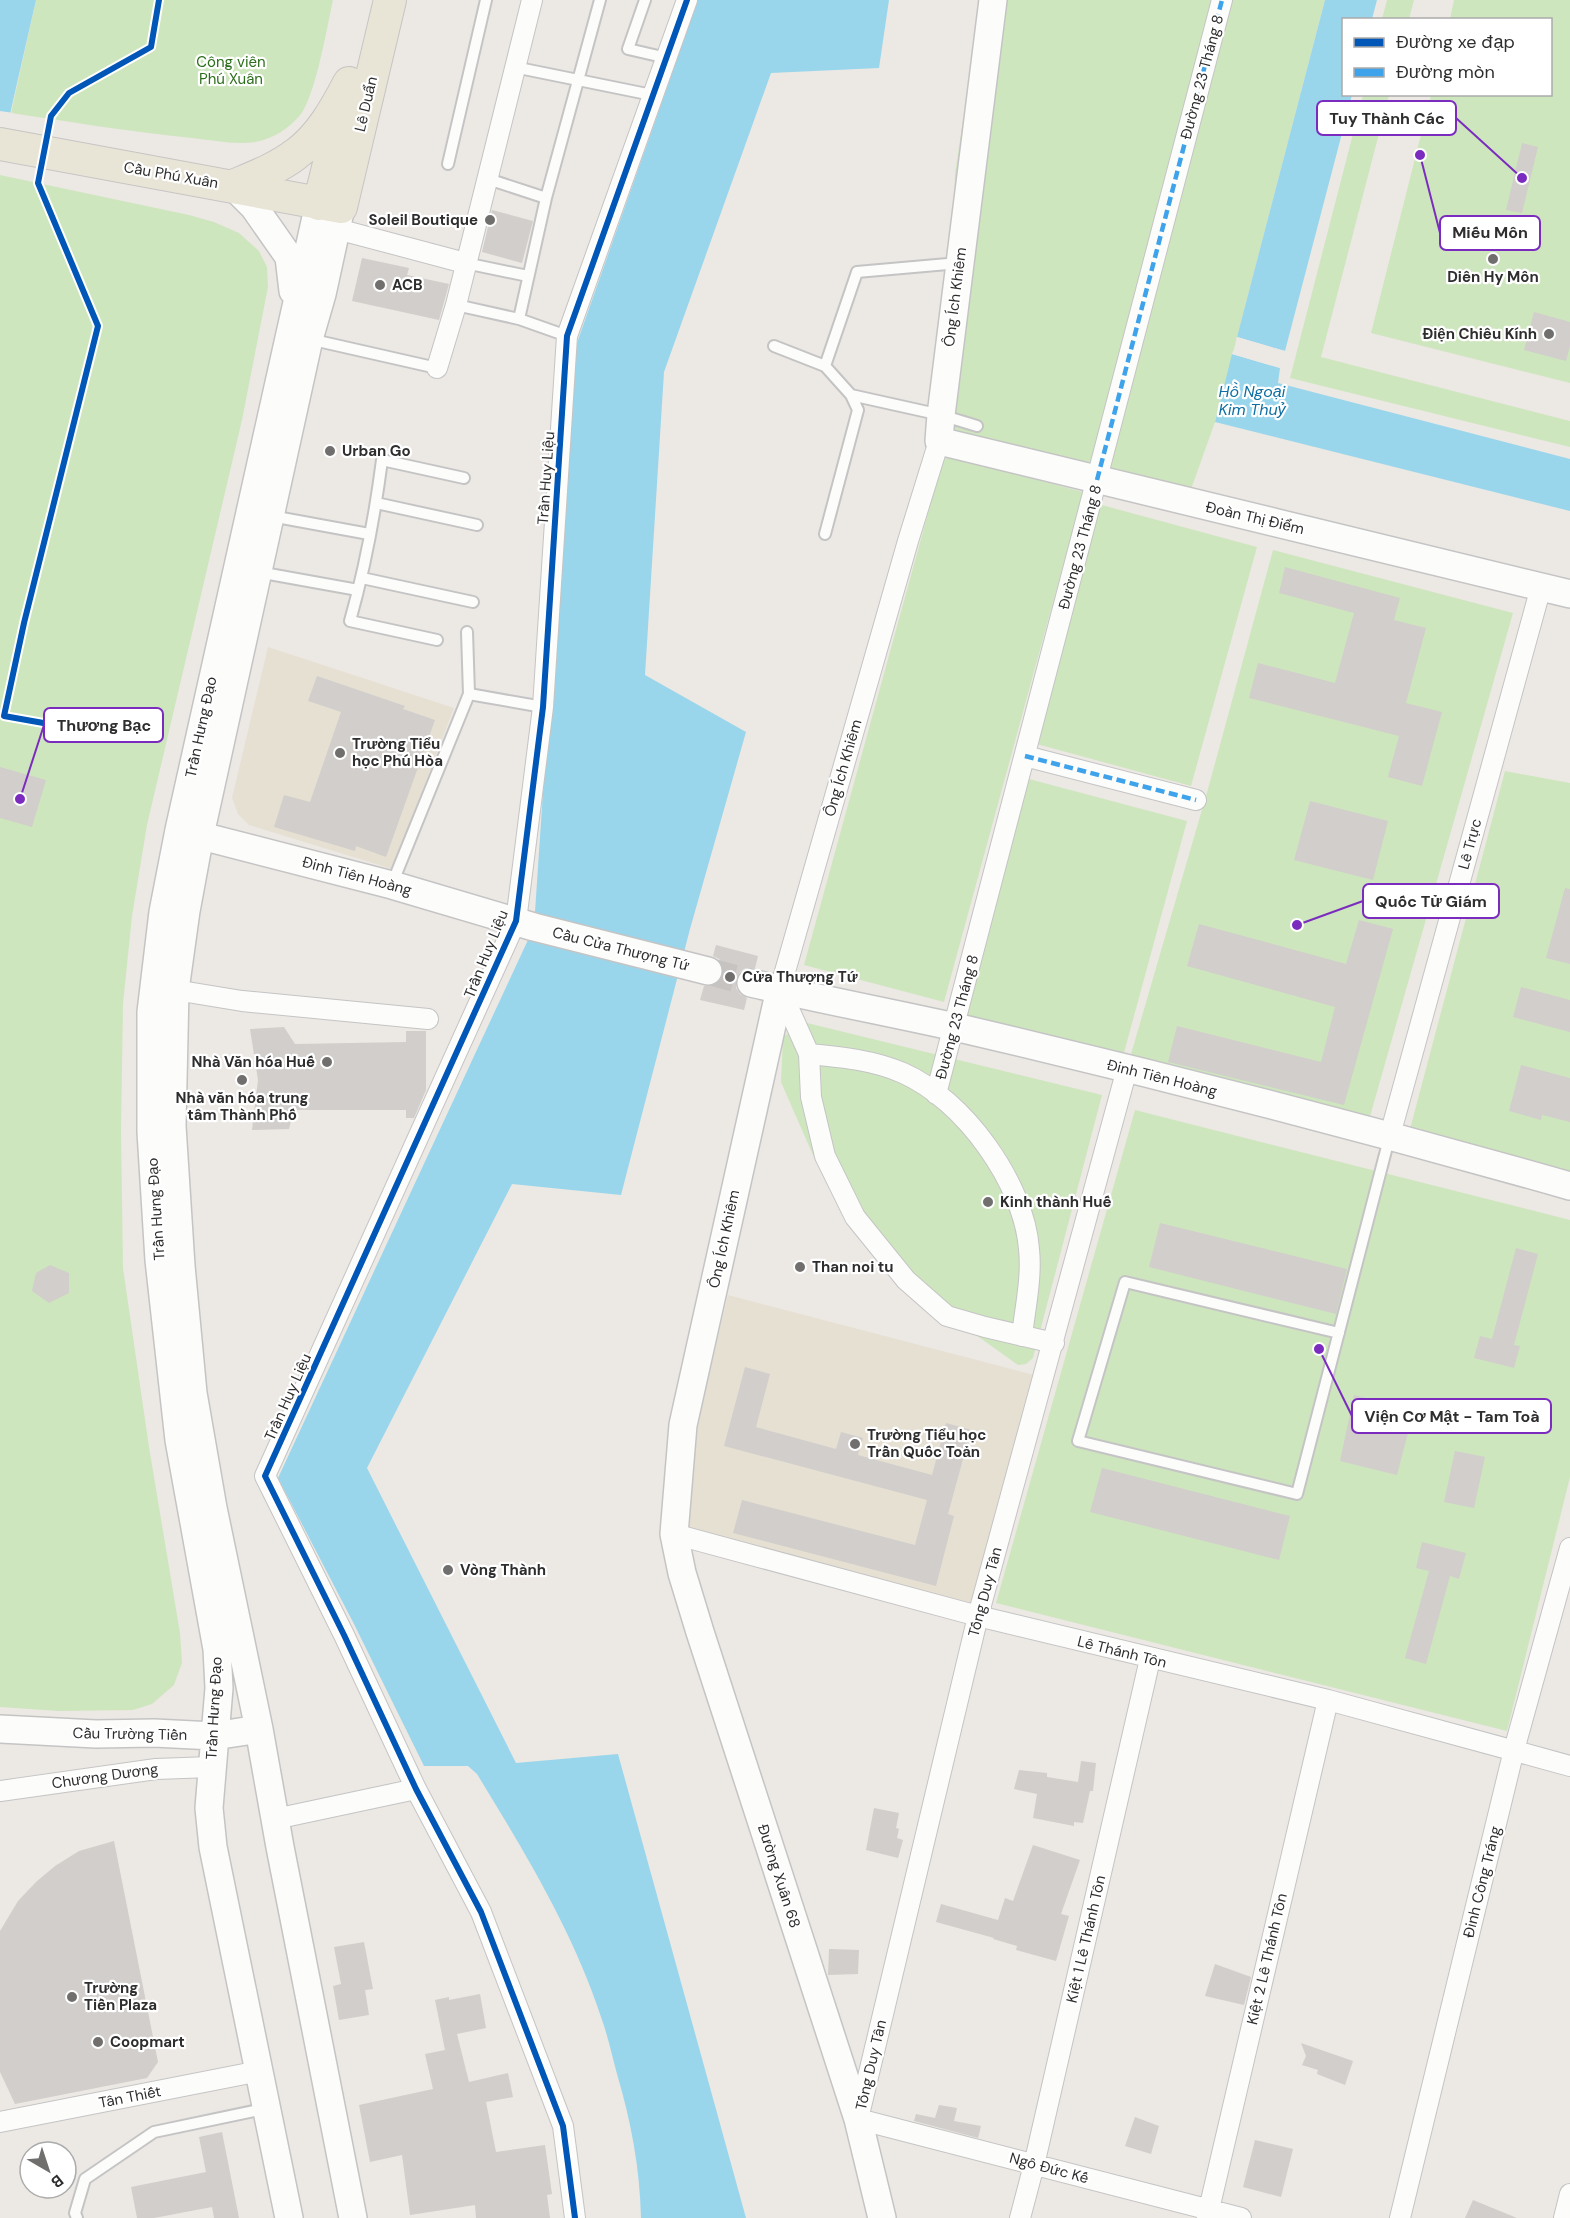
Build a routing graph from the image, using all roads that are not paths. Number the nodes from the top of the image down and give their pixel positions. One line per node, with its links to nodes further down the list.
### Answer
1 (369, 0): 13 (main road, Lê Duẩn)
2 (390, 0): 20 (main road, Lê Duẩn)
3 (486, 0): 16 (lane)
4 (532, 0): 11 (street)
5 (600, 0): 12 (lane)
6 (645, 0): 10 (lane)
7 (687, 0): 10 (street, Trần Huy Liệu)
8 (993, 0): 22 (main road, Ông Ích Khiêm)
9 (1222, 0): 36 (street, Đường 23 Tháng 8)
10 (667, 58): 14 (street, Trần Huy Liệu)
11 (514, 67): 12 (lane); 17 (street)
12 (578, 79): 14 (lane); 19 (lane)
13 (350, 83): 18 (main road); 20 (main road, Lê Duẩn)
14 (652, 95): 27 (street, Trần Huy Liệu)
15 (0, 144): 18 (main road, Cầu Phú Xuân)
16 (448, 164)
17 (488, 179): 19 (lane); 21 (street)
18 (233, 186): 20 (main road, Cầu Phú Xuân); 25 (main road)
19 (546, 198): 23 (lane)
20 (332, 213): 21 (street); 25 (main road, Trần Hưng Đạo); 28 (main road, Trần Hưng Đạo)
21 (465, 263): 23 (lane); 24 (street)
22 (960, 263): 30 (lane); 34 (main road, Ông Ích Khiêm)
23 (528, 276): 26 (lane)
24 (456, 305): 26 (lane); 31 (street)
25 (295, 306): 54 (main road, Trần Hưng Đạo)
26 (519, 319): 27 (lane)
27 (567, 336): 51 (street, Trần Huy Liệu)
28 (309, 339): 31 (lane); 38 (main road, Trần Hưng Đạo)
29 (774, 346): 30 (lane)
30 (825, 366): 32 (lane)
31 (437, 368)
32 (851, 395): 34 (lane); 41 (lane)
33 (977, 426): 34 (lane)
34 (940, 428): 36 (main road, Đoàn Thị Điểm); 60 (street, Ông Ích Khiêm)
35 (464, 478): 37 (lane)
36 (1097, 480): 44 (main road, Đoàn Thị Điểm); 52 (street, Đường 23 Tháng 8)
37 (376, 503): 39 (lane); 40 (lane)
38 (271, 516): 40 (lane); 42 (main road, Trần Hưng Đạo)
39 (477, 525)
40 (369, 534): 43 (lane)
41 (825, 534)
42 (258, 572): 45 (lane); 54 (main road, Trần Hưng Đạo)
43 (362, 578): 45 (lane); 47 (lane)
44 (1541, 587): 46 (main road, Đoàn Thị Điểm); 66 (street, Lê Trực)
45 (358, 591): 49 (lane)
46 (1570, 594)
47 (473, 602)
48 (467, 632): 50 (lane)
49 (437, 640)
50 (469, 694): 51 (lane); 55 (lane)
51 (543, 707): 56 (street, Trần Huy Liệu)
52 (1025, 756): 53 (street); 62 (street, Đường 23 Tháng 8)
53 (1196, 800)
54 (190, 832): 55 (main road, Đinh Tiên Hoàng); 59 (main road, Trần Hưng Đạo); 78 (main road, Trần Hưng Đạo)
55 (392, 885): 56 (main road, Đinh Tiên Hoàng)
56 (525, 924): 57 (main road, Cầu Cửa Thượng Tứ); 82 (street, Trần Huy Liệu)
57 (708, 971)
58 (751, 983): 60 (main road, Đinh Tiên Hoàng)
59 (175, 990): 61 (street); 77 (main road, Trần Hưng Đạo)
60 (780, 990): 62 (main road, Đinh Tiên Hoàng); 63 (street); 71 (main road, Ông Ích Khiêm)
61 (428, 1019)
62 (954, 1027): 64 (main road, Đinh Tiên Hoàng); 65 (street, Đường 23 Tháng 8)
63 (809, 1054): 65 (street); 69 (street)
64 (1127, 1069): 66 (main road, Đinh Tiên Hoàng); 70 (street, Tống Duy Tân)
65 (936, 1094): 69 (street)
66 (1390, 1135): 67 (main road, Đinh Tiên Hoàng); 68 (lane)
67 (1570, 1186)
68 (1339, 1333): 68 (lane)
69 (1022, 1336): 70 (street)
70 (1054, 1343): 73 (street, Tống Duy Tân)
71 (674, 1534): 73 (street, Lê Thánh Tôn); 87 (main road, Đường Xuân 68)
72 (1570, 1548): 79 (street, Đinh Công Tráng)
73 (978, 1616): 74 (street, Lê Thánh Tôn); 87 (street, Tống Duy Tân)
74 (1150, 1659): 75 (street, Lê Thánh Tôn); 89 (street, Kiệt 1 Lê Thánh Tôn)
75 (1328, 1701): 79 (street, Lê Thánh Tôn); 91 (street, Kiệt 2 Lê Thánh Tôn)
76 (0, 1729): 78 (main road, Cầu Trường Tiền)
77 (259, 1729): 78 (main road, Cầu Trường Tiền); 84 (main road, Trần Hưng Đạo)
78 (214, 1736): 81 (main road, Trần Hưng Đạo)
79 (1514, 1750): 80 (street, Lê Thánh Tôn); 99 (street, Đinh Công Tráng)
80 (1570, 1766)
81 (211, 1767): 83 (street, Chương Dương); 85 (main road, Trần Hưng Đạo)
82 (416, 1789): 84 (street); 95 (street)
83 (0, 1791)
84 (275, 1819): 94 (main road, Trần Hưng Đạo)
85 (260, 2071): 86 (main road, Trần Hưng Đạo); 88 (street, Tân Thiết)
86 (268, 2108): 92 (lane); 93 (main road, Trần Hưng Đạo)
87 (858, 2119): 89 (street, Ngô Đức Kế); 96 (main road, Đường Xuân 68)
88 (0, 2122)
89 (1034, 2164): 91 (street, Ngô Đức Kế); 97 (street, Kiệt 1 Lê Thánh Tôn)
90 (1570, 2194): 100 (street)
91 (1208, 2214): 98 (street, Ngô Đức Kế)
92 (77, 2218)
93 (289, 2218)
94 (353, 2218)
95 (575, 2218)
96 (882, 2218)
97 (1020, 2218)
98 (1241, 2218)
99 (1400, 2218)
100 (1564, 2218)

